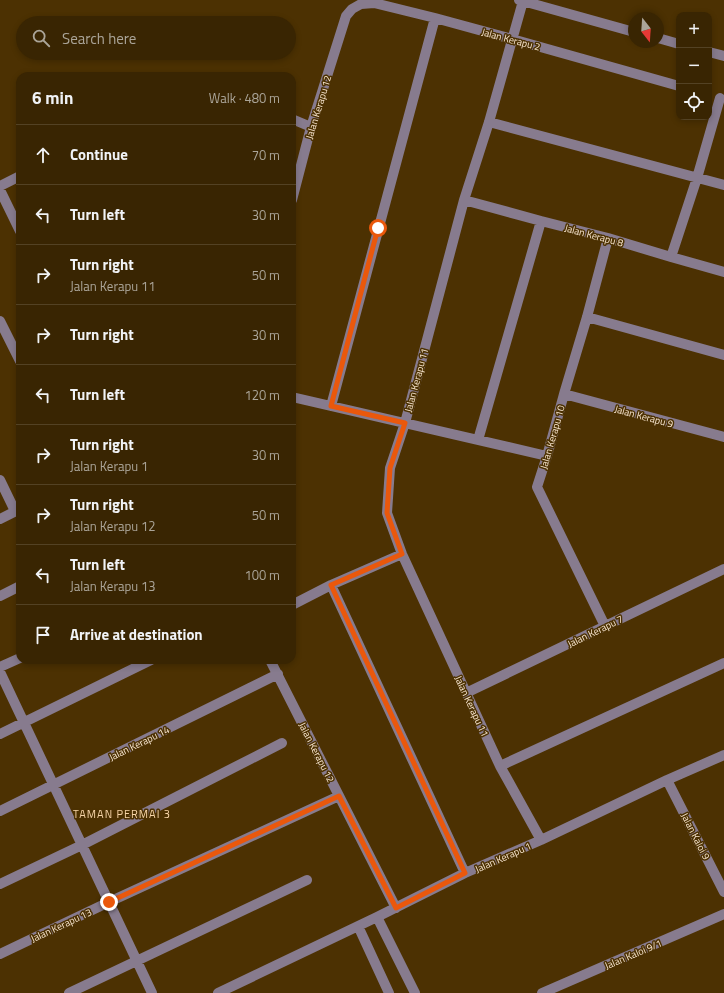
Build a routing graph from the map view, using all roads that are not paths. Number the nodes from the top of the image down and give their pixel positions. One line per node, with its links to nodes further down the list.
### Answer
1 (521, 1): 4 (street); 5 (street, Jalan Kerapu 11)
2 (346, 16): 3 (street, Jalan Kerapu 2); 15 (street, Jalan Kerapu 12)
3 (435, 18): 5 (street, Jalan Kerapu 2); 34 (street)
4 (628, 30)
5 (512, 39): 10 (street, Jalan Kerapu 2); 14 (street, Jalan Kerapu 11)
6 (664, 40): 7 (street)
7 (676, 43)
8 (712, 53): 9 (street)
9 (724, 56)
10 (676, 85)
11 (712, 96): 12 (street)
12 (722, 98): 17 (street)
13 (296, 121): 15 (street)
14 (489, 122): 17 (street); 22 (street, Jalan Kerapu 11)
15 (311, 127): 18 (street, Jalan Kerapu 12)
16 (16, 178): 20 (street)
17 (697, 178): 19 (street); 26 (street)
18 (296, 185)
19 (724, 185)
20 (0, 186)
21 (0, 190): 24 (street)
22 (464, 200): 23 (street, Jalan Kerapu 8); 35 (street, Jalan Kerapu 11)
23 (541, 221): 25 (street, Jalan Kerapu 8); 37 (street)
24 (16, 223)
25 (608, 238): 26 (street, Jalan Kerapu 8); 28 (street, Jalan Kerapu 10)
26 (671, 257): 27 (street, Jalan Kerapu 8)
27 (724, 272)
28 (587, 317): 31 (street); 32 (street, Jalan Kerapu 10)
29 (0, 321): 30 (street)
30 (16, 353)
31 (724, 355)
32 (564, 394): 36 (street, Jalan Kerapu 9); 38 (street, Jalan Kerapu 10)
33 (296, 398): 34 (street)
34 (331, 406): 35 (street)
35 (405, 423): 37 (street); 43 (street, Jalan Kerapu 11)
36 (724, 437)
37 (478, 440): 38 (street)
38 (548, 456): 49 (street, Jalan Kerapu 10)
39 (0, 480): 40 (street)
40 (16, 507)
41 (16, 511): 42 (street)
42 (0, 519)
43 (402, 554): 45 (street); 57 (street, Jalan Kerapu 11)
44 (724, 569): 49 (street, Jalan Kerapu 7)
45 (331, 585): 48 (street); 69 (street)
46 (16, 588): 47 (street)
47 (0, 596)
48 (296, 603)
49 (605, 626): 57 (street, Jalan Kerapu 7)
50 (16, 660): 54 (street)
51 (724, 663): 62 (street)
52 (144, 664): 58 (street)
53 (272, 664): 56 (street, Jalan Kerapu 12)
54 (0, 667)
55 (0, 672): 58 (street)
56 (278, 674): 64 (street, Jalan Kerapu 14); 65 (street, Jalan Kerapu 12)
57 (466, 693): 62 (street, Jalan Kerapu 11)
58 (24, 722): 59 (street); 64 (street)
59 (0, 734)
60 (282, 743): 68 (street)
61 (724, 754): 63 (street, Jalan Kerapu 1)
62 (500, 766): 67 (street, Jalan Kerapu 11)
63 (667, 780): 67 (street, Jalan Kerapu 1); 72 (street, Jalan Kaloi 9)
64 (54, 785): 66 (street, Jalan Kerapu 14); 68 (street)
65 (339, 796): 73 (street, Jalan Kerapu 13); 74 (street, Jalan Kerapu 12)
66 (0, 811)
67 (541, 840): 69 (street, Jalan Kerapu 1)
68 (82, 845): 71 (street); 73 (street)
69 (465, 873): 74 (street, Jalan Kerapu 1)
70 (307, 880): 79 (street)
71 (0, 884)
72 (724, 892)
73 (109, 902): 78 (street, Jalan Kerapu 13); 79 (street)
74 (396, 908): 76 (street, Jalan Kerapu 1)
75 (724, 914): 85 (street, Jalan Kaloi 9/1)
76 (378, 917): 77 (street, Jalan Kerapu 1); 84 (street)
77 (358, 926): 82 (street, Jalan Kerapu 1); 83 (street)
78 (0, 954)
79 (136, 960): 80 (street); 81 (street)
80 (69, 993)
81 (152, 993)
82 (218, 993)
83 (389, 993)
84 (415, 993)
85 (542, 993)

